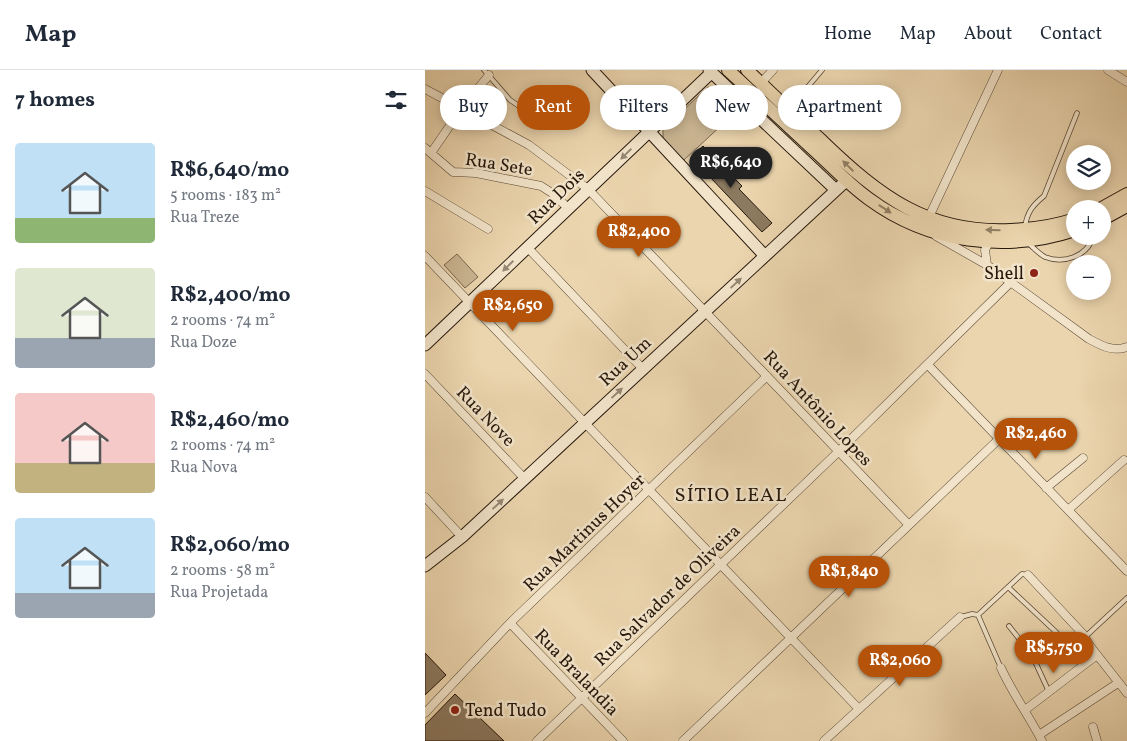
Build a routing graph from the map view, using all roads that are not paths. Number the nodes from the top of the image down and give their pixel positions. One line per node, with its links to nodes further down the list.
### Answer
1 (592, 70): 22 (main road)
2 (728, 70): 24 (main road)
3 (747, 70): 11 (main road)
4 (773, 70): 11 (street)
5 (822, 70): 13 (lane)
6 (998, 70): 34 (street)
7 (1109, 70): 10 (street)
8 (711, 71): 22 (main road, Rua Dois); 26 (main road)
9 (487, 73): 12 (street); 17 (lane)
10 (1127, 82)
11 (761, 83): 16 (main road)
12 (478, 85)
13 (810, 85)
14 (425, 89): 15 (street, Rua Antônio Lopes)
15 (440, 97)
16 (778, 99)
17 (517, 105)
18 (1077, 113): 37 (lane)
19 (445, 130): 23 (street)
20 (502, 130): 25 (street, Rua Antônio Lopes)
21 (810, 130): 34 (main road, one-way to 21)
22 (649, 131): 25 (main road, Rua Dois, one-way to 25); 42 (main road)
23 (428, 151): 31 (street, Rua Sete)
24 (847, 180): 26 (main road, Rua Um); 34 (main road, one-way to 34)
25 (588, 190): 31 (main road, Rua Dois); 46 (street, Rua Antônio Lopes)
26 (836, 190): 42 (main road, Rua Um)
27 (425, 191): 35 (street)
28 (1127, 194): 29 (main road)
29 (1111, 203)
30 (1127, 206): 32 (main road)
31 (569, 208): 40 (main road, Rua Dois)
32 (1111, 215)
33 (1066, 222): 37 (main road)
34 (925, 223): 37 (main road, one-way to 34); 38 (main road); 43 (street)
35 (488, 229)
36 (1066, 231): 37 (main road)
37 (1025, 235): 38 (main road); 39 (lane)
38 (989, 242): 43 (street)
39 (1089, 245)
40 (527, 247): 45 (main road, Rua Dois, one-way to 45); 50 (street)
41 (425, 256): 45 (street)
42 (765, 256): 46 (main road, Rua Um, one-way to 42)
43 (987, 265): 44 (street)
44 (1011, 282): 48 (street); 49 (street, Rua Salvador de Oliveira)
45 (469, 303): 47 (main road, Rua Dois); 53 (street)
46 (705, 311): 50 (main road, Rua Um); 52 (street, Rua Antônio Lopes)
47 (425, 344)
48 (1127, 347)
49 (928, 365): 54 (street); 55 (street, Rua Salvador de Oliveira)
50 (643, 369): 53 (main road, Rua Um, one-way to 50)
51 (425, 374): 58 (street, Rua Nove)
52 (767, 376): 55 (street, Rua Antônio Lopes); 60 (street, Rua Martinus Hoyer)
53 (584, 424): 58 (main road, Rua Um); 60 (street)
54 (999, 439): 59 (street); 63 (street)
55 (838, 452): 63 (street, Rua Antônio Lopes); 65 (street, Rua Salvador de Oliveira)
56 (1083, 458): 59 (street)
57 (1124, 460): 62 (street)
58 (525, 479): 64 (main road, Rua Um, one-way to 58)
59 (1046, 488): 62 (street)
60 (649, 490): 65 (street); 73 (street, Rua Martinus Hoyer)
61 (425, 498): 64 (street)
62 (1068, 510): 67 (street)
63 (909, 525): 76 (street)
64 (462, 537): 66 (main road, Rua Um)
65 (720, 565): 76 (street); 83 (street, Rua Salvador de Oliveira)
66 (425, 566)
67 (1127, 572)
68 (1028, 575): 69 (lane); 75 (street)
69 (1008, 587): 71 (lane); 78 (lane)
70 (1127, 598): 75 (lane)
71 (978, 616): 72 (lane); 79 (lane)
72 (961, 617): 84 (street)
73 (510, 623): 83 (street, Rua Bralandia); 86 (street, Rua Martinus Hoyer)
74 (1009, 626): 81 (lane)
75 (1085, 637): 77 (street)
76 (791, 638): 84 (street); 91 (street)
77 (1097, 655): 78 (street); 80 (street)
78 (1082, 666): 81 (street)
79 (1001, 668): 85 (street)
80 (1118, 682): 82 (street); 88 (street)
81 (1049, 692): 85 (street)
82 (1127, 693)
83 (581, 698): 89 (street, Rua Salvador de Oliveira); 90 (street, Rua Bralandia)
84 (859, 709): 92 (street)
85 (1025, 710): 88 (street)
86 (425, 713)
87 (1093, 727): 93 (street)
88 (1041, 738)
89 (537, 741)
90 (623, 741)
91 (683, 741)
92 (824, 741)
93 (1097, 741)

